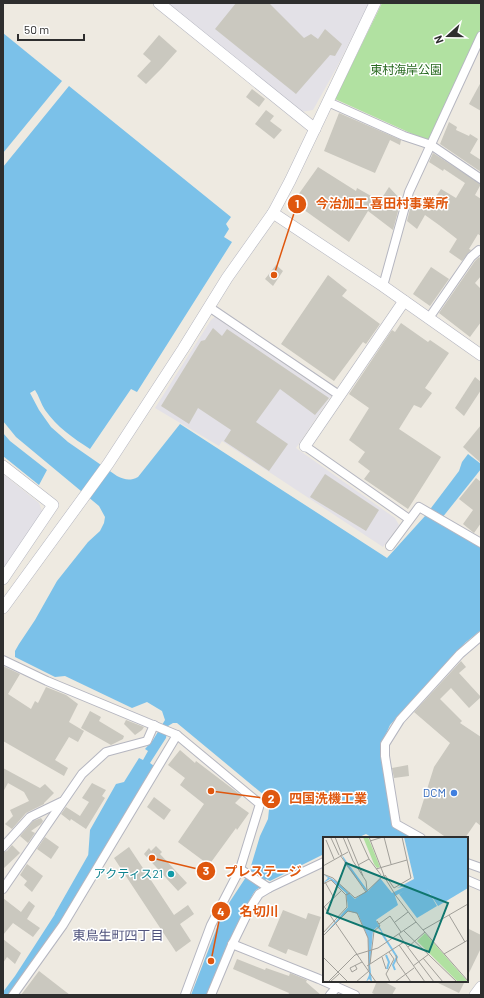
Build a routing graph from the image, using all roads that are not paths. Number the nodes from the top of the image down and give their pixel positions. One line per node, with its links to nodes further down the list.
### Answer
1 (159, 3): 5 (street)
2 (375, 3): 4 (street)
3 (481, 36): 6 (street)
4 (328, 102): 5 (street); 6 (street)
5 (315, 129): 8 (street)
6 (431, 145): 7 (street); 10 (street)
7 (481, 179)
8 (273, 213): 10 (street); 12 (street)
9 (481, 251): 13 (street)
10 (383, 286): 11 (street)
11 (404, 301): 13 (street); 15 (street)
12 (209, 308): 15 (street); 22 (street)
13 (429, 318): 14 (street)
14 (481, 355)
15 (339, 395): 16 (street)
16 (305, 446): 18 (street)
17 (3, 466): 21 (street)
18 (409, 519): 19 (street); 20 (street)
19 (481, 543)
20 (390, 546)
21 (3, 579)
22 (3, 608)
23 (481, 636): 28 (street)
24 (3, 660): 25 (street)
25 (154, 725): 26 (street); 27 (street)
26 (177, 735): 33 (street); 43 (street)
27 (63, 801): 29 (street); 37 (street)
28 (419, 837)
29 (3, 847)
30 (323, 862): 36 (street)
31 (469, 864): 32 (street)
32 (481, 868)
33 (241, 869): 36 (street); 44 (street)
34 (468, 880): 35 (street)
35 (481, 886)
36 (268, 888): 38 (street)
37 (3, 889)
38 (232, 944): 39 (street); 45 (street)
39 (323, 981)
40 (325, 982): 41 (street)
41 (337, 987): 46 (street); 47 (street)
42 (481, 987): 48 (street)
43 (13, 995)
44 (185, 995)
45 (211, 995)
46 (330, 995)
47 (355, 995)
48 (475, 995)

